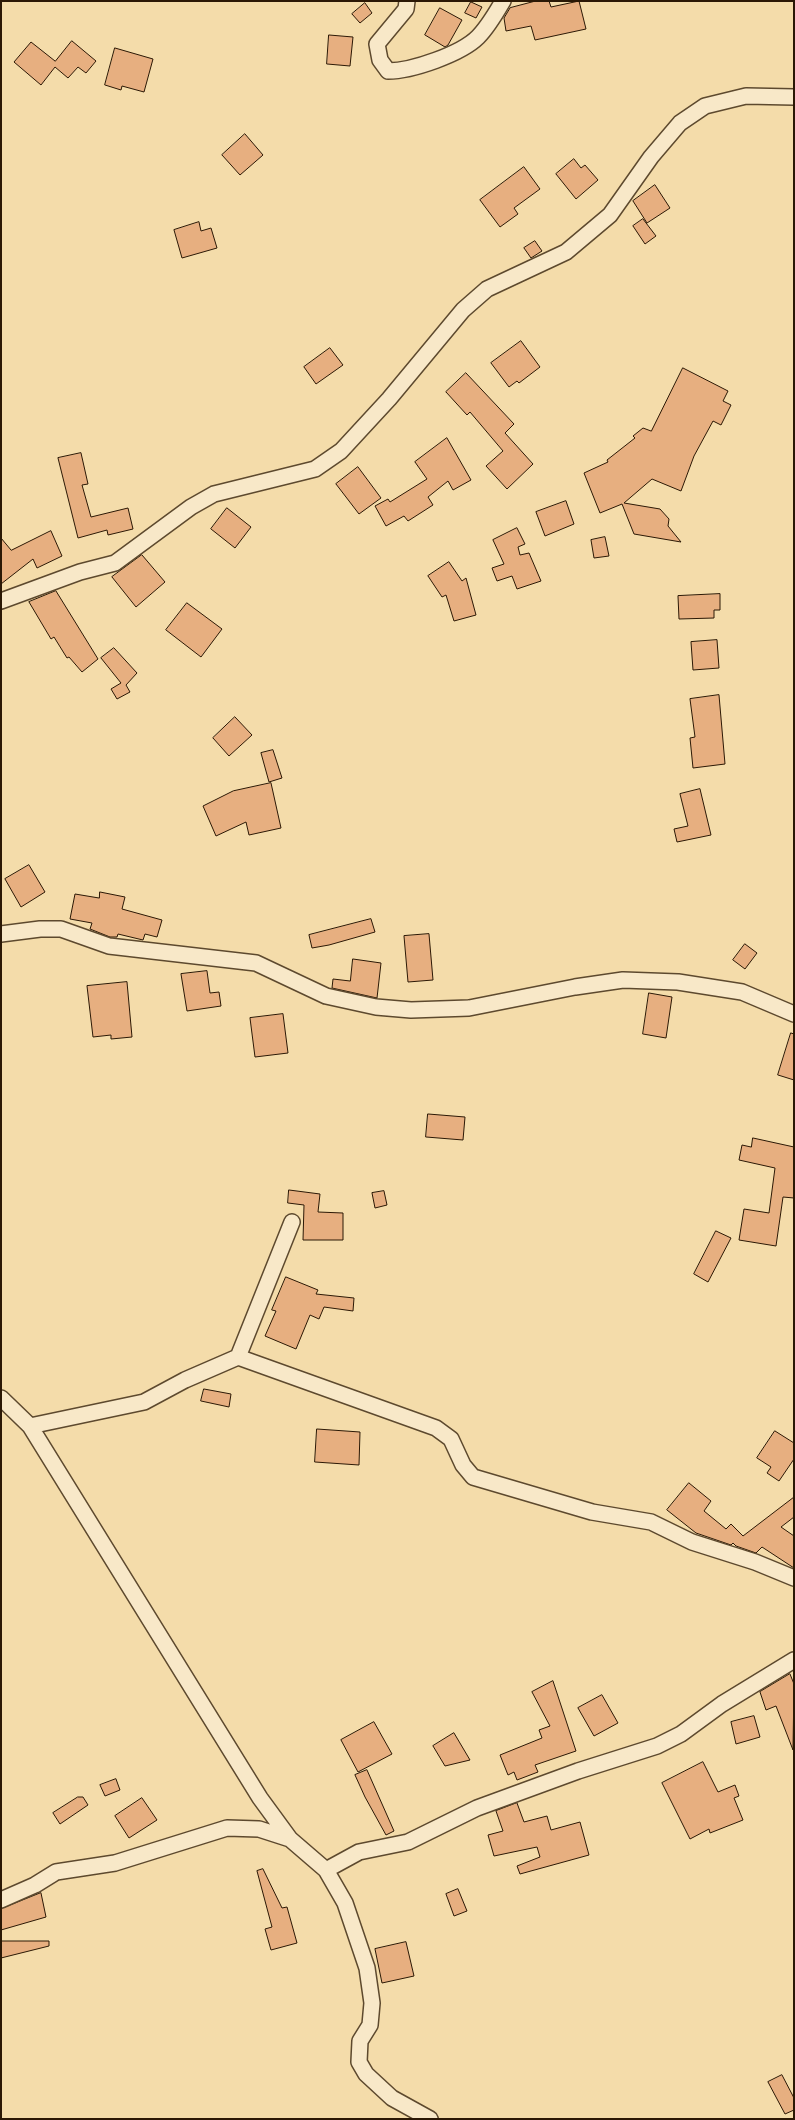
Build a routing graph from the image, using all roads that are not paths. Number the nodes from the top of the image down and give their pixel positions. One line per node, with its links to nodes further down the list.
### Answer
1 (407, 1): 2 (street)
2 (503, 1)
3 (794, 97): 4 (street)
4 (1, 600)
5 (1, 934): 6 (street)
6 (794, 1014)
7 (292, 1222): 8 (street)
8 (238, 1357): 10 (street); 11 (street)
9 (1, 1398): 10 (street)
10 (30, 1426): 13 (street)
11 (794, 1578)
12 (794, 1660): 14 (street)
13 (290, 1839): 14 (street); 15 (street)
14 (326, 1870): 16 (street)
15 (1, 1900)
16 (430, 2119)

